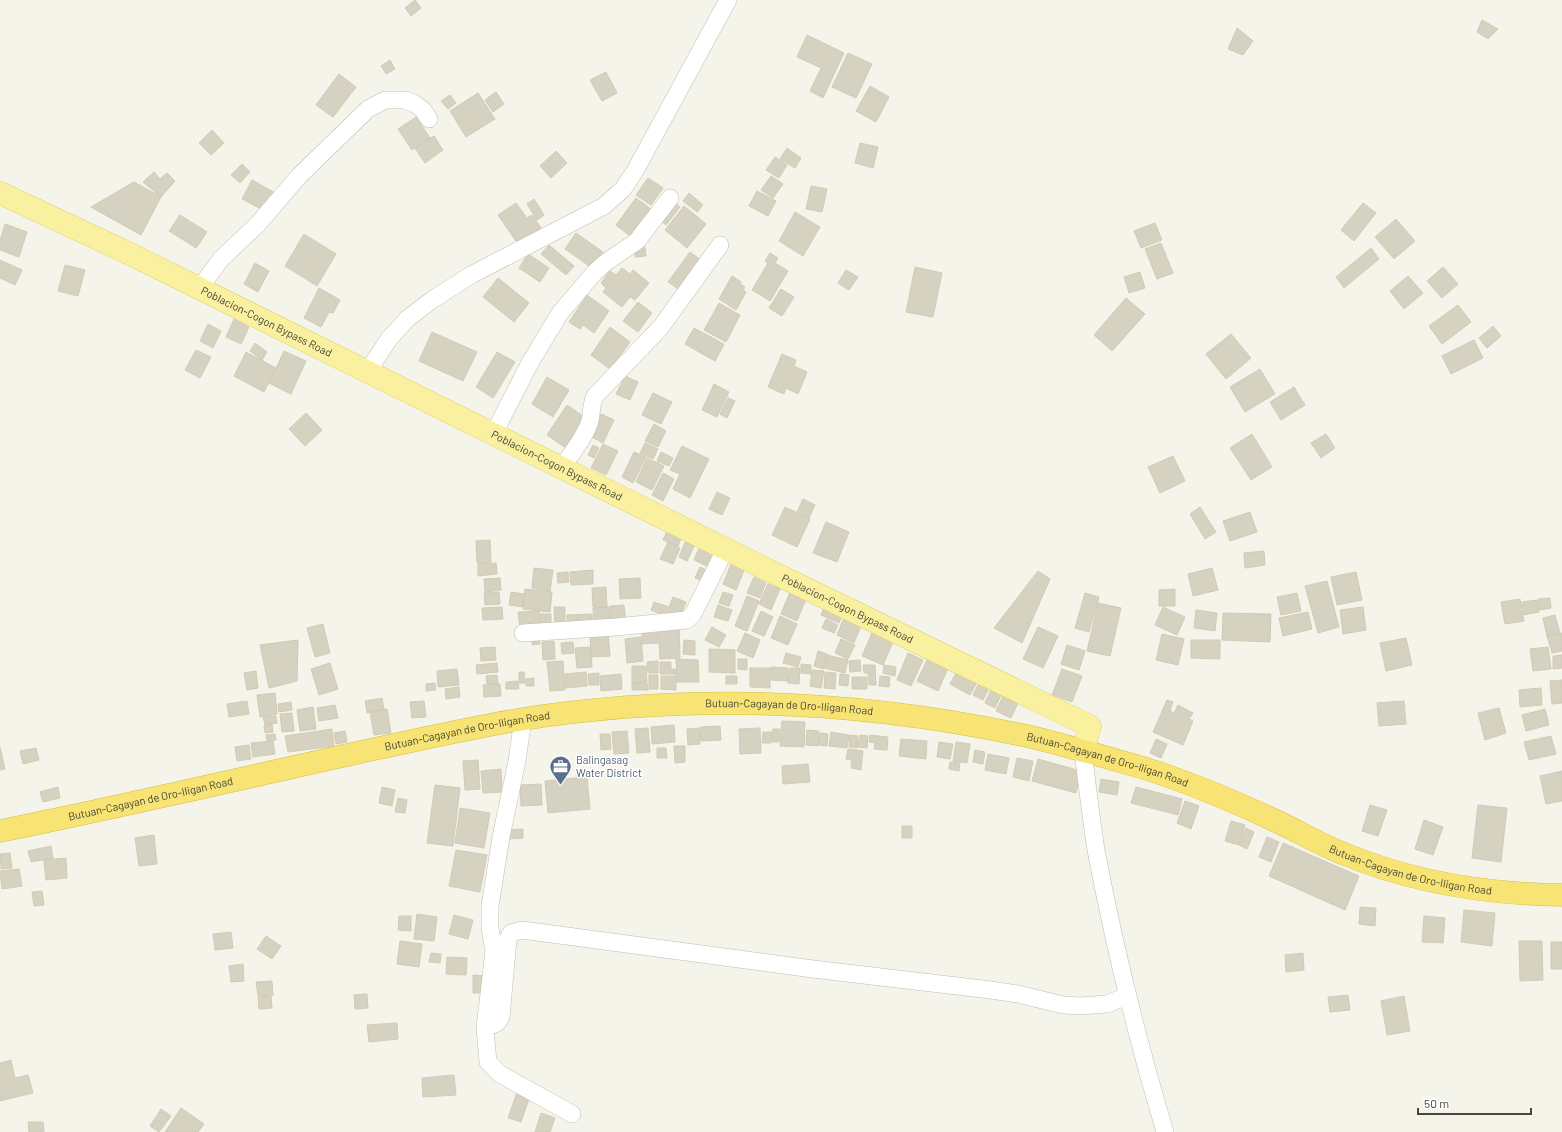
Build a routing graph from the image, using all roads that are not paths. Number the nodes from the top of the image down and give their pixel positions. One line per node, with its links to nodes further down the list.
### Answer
1 (728, 0): 7 (street)
2 (429, 118): 6 (street)
3 (0, 193): 6 (main road, Poblacion-Cogon Bypass Road)
4 (670, 198): 8 (street)
5 (720, 245): 9 (street)
6 (199, 289): 7 (main road, Poblacion-Cogon Bypass Road)
7 (368, 371): 8 (main road, Poblacion-Cogon Bypass Road)
8 (494, 433): 9 (main road, Poblacion-Cogon Bypass Road)
9 (562, 467): 10 (main road, Poblacion-Cogon Bypass Road)
10 (726, 548): 11 (street); 13 (main road, Poblacion-Cogon Bypass Road)
11 (523, 633)
12 (523, 719): 13 (highway, Butuan-Cagayan de Oro-Iligan Road); 14 (highway, Butuan-Cagayan de Oro-Iligan Road); 17 (street)
13 (1082, 751): 15 (highway, Butuan-Cagayan de Oro-Iligan Road); 16 (street)
14 (0, 831)
15 (1562, 895)
16 (1127, 996): 17 (street); 19 (street)
17 (485, 1028): 18 (street)
18 (572, 1114)
19 (1165, 1132)

